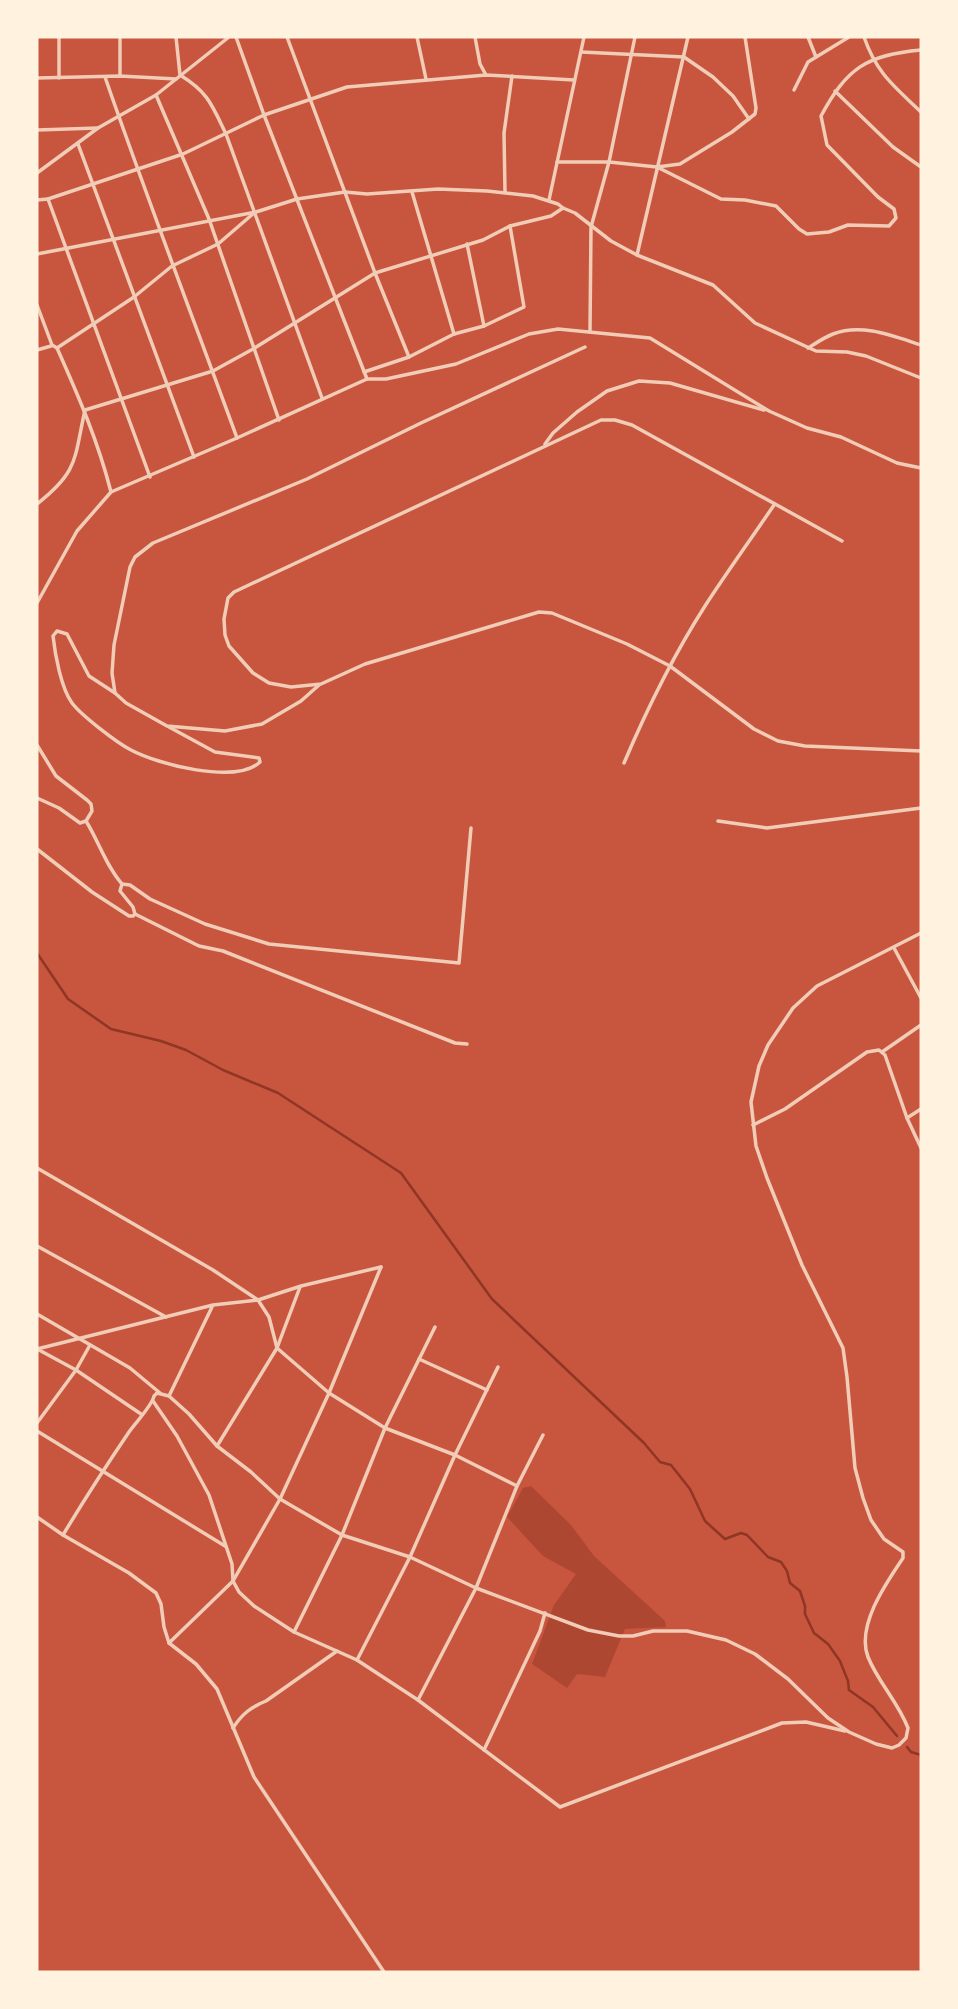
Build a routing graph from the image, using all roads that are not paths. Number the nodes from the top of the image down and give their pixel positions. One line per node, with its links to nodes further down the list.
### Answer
1 (59, 37): 28 (street)
2 (120, 37): 23 (street)
3 (176, 37): 26 (street)
4 (229, 37): 26 (street)
5 (236, 37): 36 (street)
6 (287, 37): 34 (street)
7 (417, 37): 29 (street)
8 (475, 37): 22 (street)
9 (584, 37): 17 (street)
10 (635, 37): 18 (street)
11 (688, 37): 19 (street)
12 (745, 37): 38 (street)
13 (808, 37): 20 (street)
14 (849, 37): 20 (street)
15 (864, 37): 21 (street)
16 (921, 50): 21 (street)
17 (581, 52): 18 (street); 30 (street)
18 (632, 54): 19 (street); 45 (street)
19 (684, 57): 38 (street); 46 (street)
20 (816, 57): 31 (street)
21 (872, 60): 32 (street); 35 (street)
22 (486, 75): 24 (street); 29 (street)
23 (120, 76): 25 (street); 26 (street)
24 (512, 76): 30 (street); 53 (street)
25 (105, 77): 28 (street); 37 (street)
26 (178, 77): 33 (street); 41 (street)
27 (37, 78): 28 (street)
28 (59, 78)
29 (426, 79): 34 (street)
30 (575, 80): 44 (street)
31 (794, 90)
32 (835, 91): 46 (street); 47 (street)
33 (156, 95): 37 (street); 43 (street)
34 (310, 100): 36 (street); 52 (street)
35 (921, 112)
36 (264, 115): 41 (street); 55 (street)
37 (119, 117): 39 (street); 48 (street)
38 (749, 119): 46 (street)
39 (99, 128): 40 (street); 42 (street)
40 (37, 130)
41 (226, 134): 43 (street); 59 (street)
42 (78, 144): 49 (street); 50 (street)
43 (183, 154): 48 (street); 60 (street)
44 (557, 162): 45 (street); 57 (street)
45 (609, 162): 46 (street); 62 (street)
46 (657, 167): 70 (street)
47 (921, 167)
48 (138, 168): 50 (street); 63 (street)
49 (37, 173)
50 (93, 183): 54 (street); 64 (street)
51 (412, 191): 52 (street); 53 (street); 69 (street)
52 (345, 192): 55 (street); 72 (street)
53 (505, 192): 57 (street)
54 (48, 199): 56 (street); 67 (street)
55 (297, 199): 59 (street); 74 (street)
56 (37, 200)
57 (549, 200): 58 (street)
58 (563, 208): 61 (street); 62 (street)
59 (256, 212): 60 (street); 65 (street); 77 (street)
60 (209, 219): 63 (street); 65 (street)
61 (510, 226): 66 (street); 78 (street)
62 (591, 227): 70 (street); 79 (street)
63 (161, 228): 64 (street); 71 (street)
64 (113, 239): 67 (street); 73 (street)
65 (218, 244): 71 (street); 85 (street)
66 (467, 244): 69 (street); 78 (street)
67 (67, 249): 68 (street); 76 (street)
68 (37, 254)
69 (432, 255): 72 (street); 80 (street)
70 (637, 255): 84 (street)
71 (172, 267): 73 (street); 88 (street)
72 (375, 273): 74 (street); 87 (street)
73 (134, 297): 76 (street); 92 (street)
74 (336, 297): 77 (street); 89 (street)
75 (37, 305): 82 (street)
76 (95, 323): 82 (street); 93 (street)
77 (295, 323): 85 (street); 94 (street)
78 (484, 326): 80 (street)
79 (590, 332): 91 (street); 96 (street)
80 (454, 334): 87 (street)
81 (921, 345): 84 (street)
82 (54, 346): 86 (street); 95 (street)
83 (585, 347): 110 (street)
84 (808, 348): 90 (street)
85 (253, 349): 88 (street); 97 (street)
86 (37, 350)
87 (409, 357): 89 (street)
88 (212, 371): 92 (street); 98 (street)
89 (364, 372): 91 (street)
90 (921, 378)
91 (367, 379): 94 (street)
92 (166, 385): 93 (street); 100 (street)
93 (121, 397): 95 (street); 102 (street)
94 (323, 399): 97 (street)
95 (85, 410): 103 (street); 104 (street)
96 (769, 411): 99 (street); 101 (street)
97 (279, 420): 98 (street)
98 (237, 439): 100 (street)
99 (543, 445): 105 (street); 109 (street)
100 (194, 457): 102 (street)
101 (921, 468)
102 (150, 477): 103 (street)
103 (111, 492): 107 (street)
104 (37, 505)
105 (774, 505): 106 (street); 108 (street)
106 (842, 541)
107 (37, 603)
108 (670, 666): 109 (street); 113 (street); 114 (street)
109 (321, 684): 111 (street)
110 (115, 693): 111 (street); 111 (street)
111 (167, 726)
112 (37, 745): 117 (street)
113 (921, 751)
114 (624, 763)
115 (37, 798): 117 (street)
116 (921, 808): 118 (street)
117 (86, 821): 121 (street)
118 (718, 821)
119 (471, 828): 121 (street)
120 (37, 849): 122 (street)
121 (122, 884): 122 (street)
122 (135, 914): 127 (street)
123 (921, 933): 124 (street)
124 (894, 947): 125 (street); 131 (street)
125 (921, 999)
126 (921, 1025): 128 (street)
127 (467, 1044)
128 (882, 1052): 130 (street); 131 (street)
129 (921, 1110): 130 (street)
130 (907, 1118): 132 (street)
131 (754, 1125): 177 (street)
132 (921, 1149)
133 (37, 1168): 136 (street)
134 (37, 1246): 139 (street)
135 (301, 1286): 136 (street); 143 (street); 150 (street)
136 (258, 1300): 137 (street); 143 (street)
137 (213, 1305): 139 (street); 151 (street)
138 (37, 1314): 141 (street)
139 (166, 1317): 141 (street)
140 (435, 1327): 145 (street)
141 (79, 1339): 142 (street); 144 (street)
142 (90, 1345): 147 (street); 149 (street)
143 (277, 1348): 150 (street); 158 (street)
144 (37, 1349): 147 (street)
145 (419, 1359): 148 (street); 155 (street)
146 (498, 1367): 148 (street)
147 (76, 1370): 153 (street); 154 (street)
148 (487, 1390): 159 (street)
149 (162, 1394): 151 (street); 152 (street)
150 (330, 1394): 155 (street); 162 (street)
151 (169, 1396): 158 (street)
152 (153, 1401): 153 (street); 166 (street)
153 (141, 1414): 160 (street)
154 (37, 1423)
155 (386, 1428): 159 (street); 165 (street)
156 (37, 1432): 160 (street)
157 (542, 1435): 161 (street)
158 (217, 1446): 162 (street)
159 (455, 1455): 161 (street); 167 (street)
160 (101, 1472): 164 (street); 166 (street)
161 (517, 1486): 169 (street)
162 (280, 1499): 165 (street); 168 (street)
163 (37, 1517): 164 (street)
164 (63, 1535): 172 (street)
165 (342, 1535): 167 (street); 171 (street)
166 (227, 1547): 168 (street)
167 (410, 1557): 169 (street); 174 (street)
168 (233, 1581): 171 (street); 172 (street)
169 (476, 1588): 170 (street); 175 (street)
170 (545, 1614): 177 (street); 178 (street)
171 (295, 1632): 173 (street)
172 (169, 1643): 176 (street)
173 (338, 1650): 174 (street); 176 (street)
174 (357, 1660): 175 (street)
175 (418, 1700): 178 (street)
176 (233, 1728): 179 (street)
177 (849, 1732): 178 (street)
178 (484, 1750)
179 (384, 1972)

